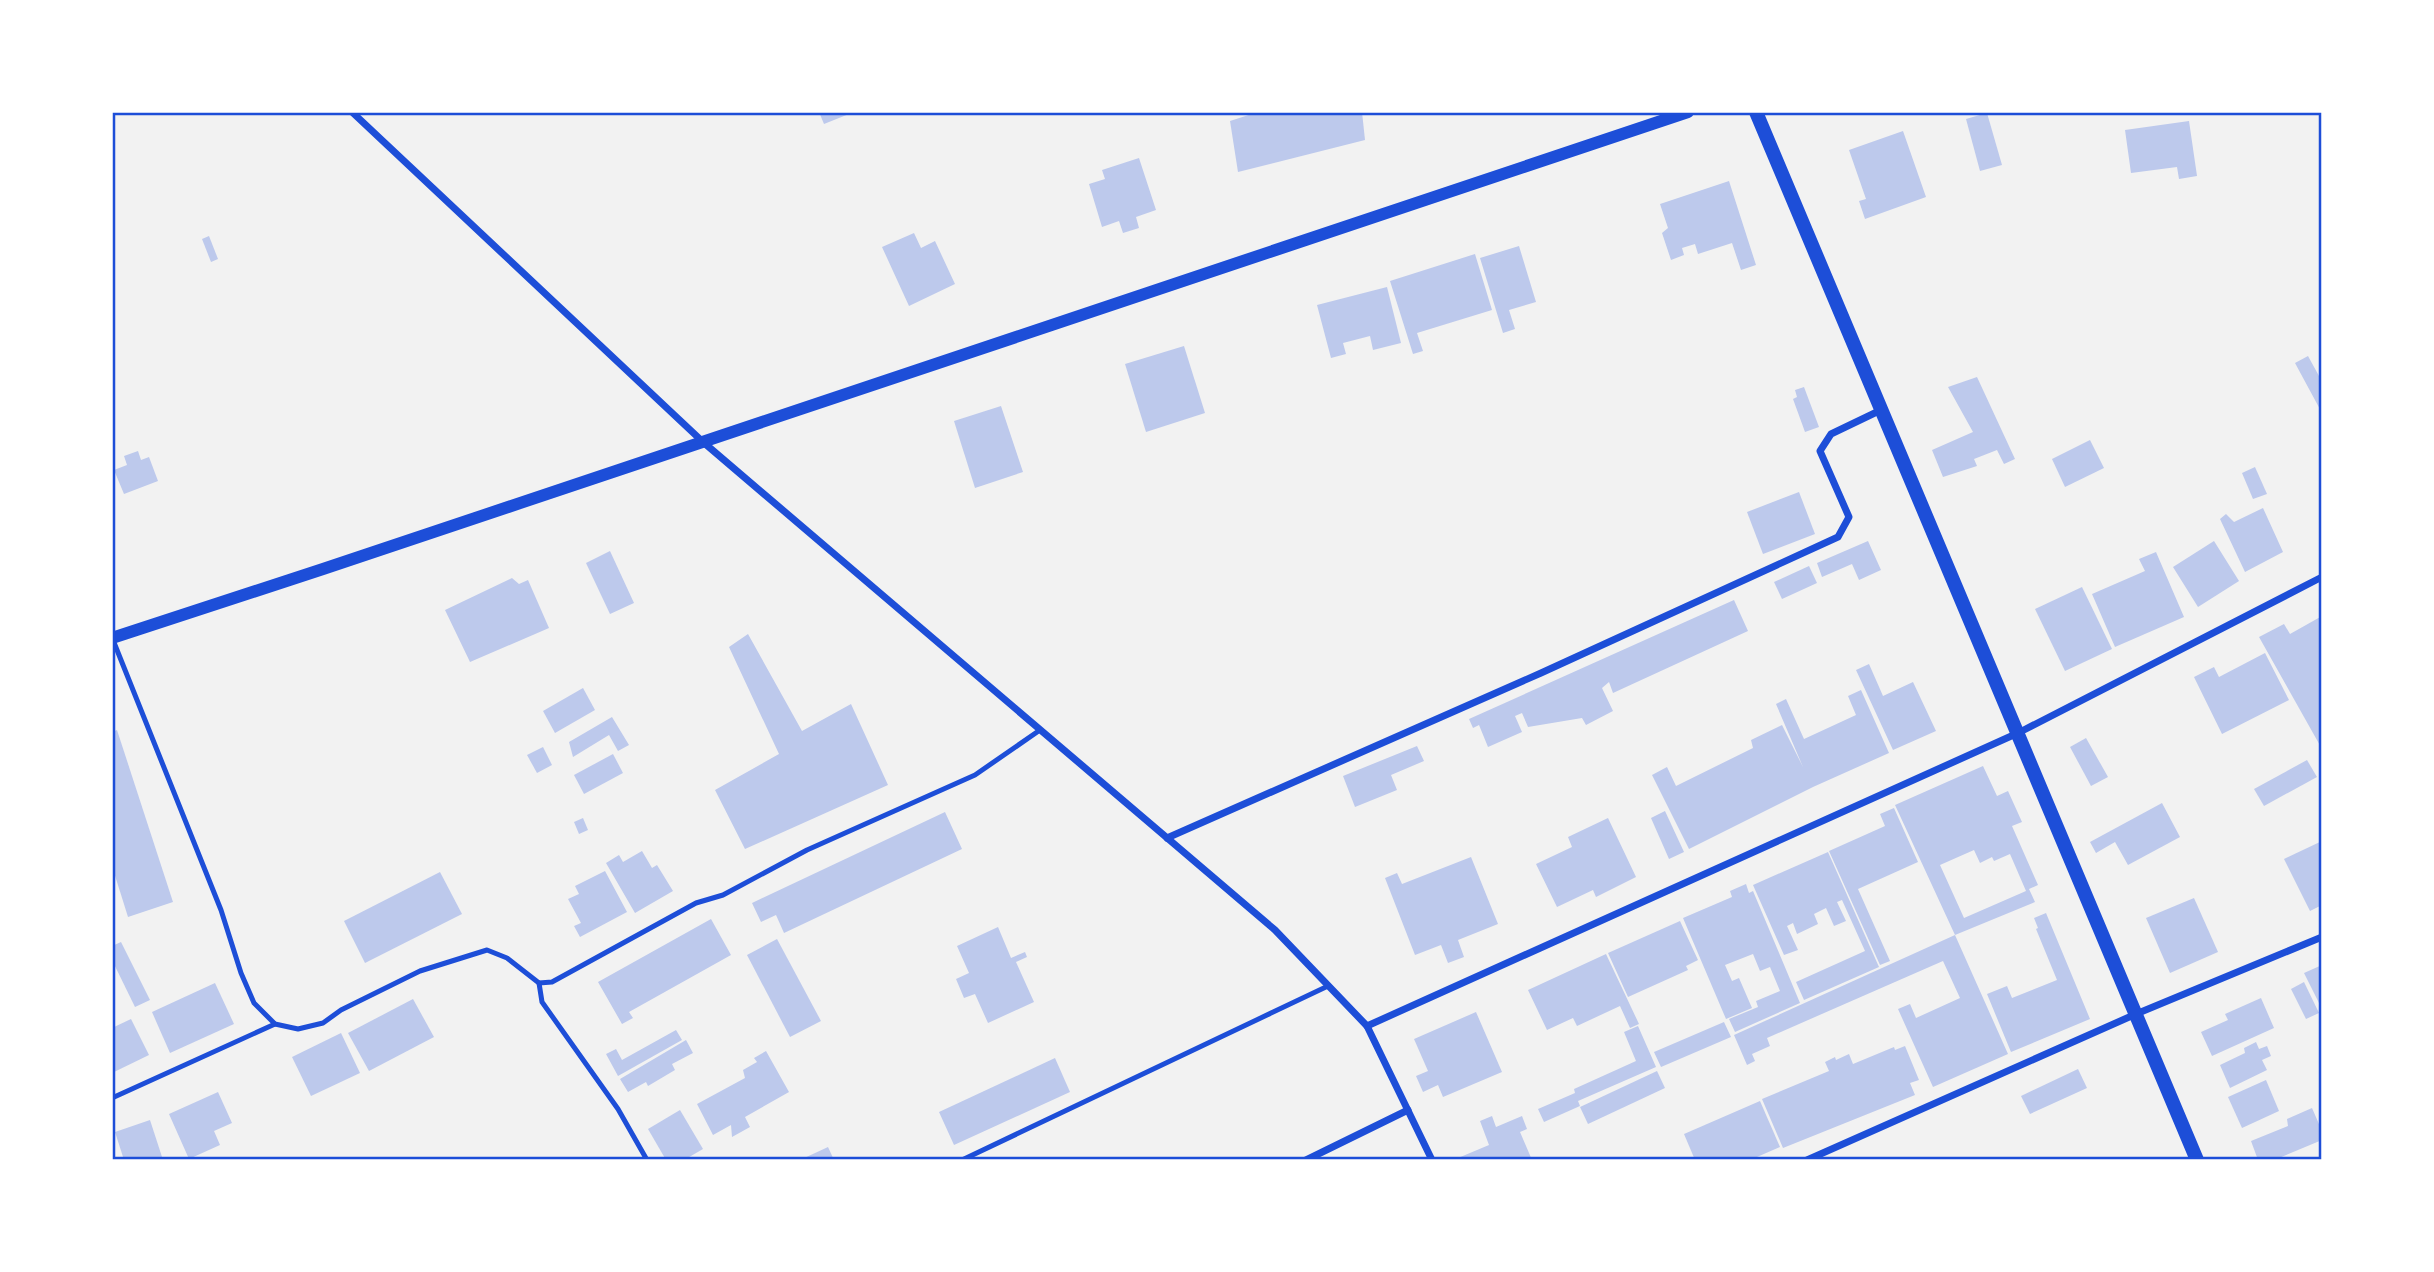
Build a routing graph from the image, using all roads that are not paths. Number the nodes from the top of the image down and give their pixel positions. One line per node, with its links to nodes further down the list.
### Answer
1 (352, 112): 5 (street)
2 (1688, 112): 5 (street)
3 (1756, 112): 4 (main road)
4 (1882, 410): 9 (main road); 10 (street)
5 (703, 442): 7 (street); 8 (street)
6 (2322, 577): 9 (street)
7 (112, 638): 15 (lane)
8 (1040, 730): 10 (street); 12 (lane)
9 (2018, 733): 14 (main road); 16 (street)
10 (1167, 838): 13 (street)
11 (2322, 937): 14 (street)
12 (539, 982): 15 (lane); 19 (lane)
13 (1328, 986): 16 (street); 20 (lane)
14 (2136, 1014): 23 (street); 24 (main road)
15 (275, 1024): 17 (lane)
16 (1367, 1026): 18 (street)
17 (112, 1098)
18 (1408, 1110): 21 (street); 22 (street)
19 (647, 1160)
20 (962, 1160)
21 (1307, 1160)
22 (1432, 1160)
23 (1807, 1160)
24 (2197, 1160)

